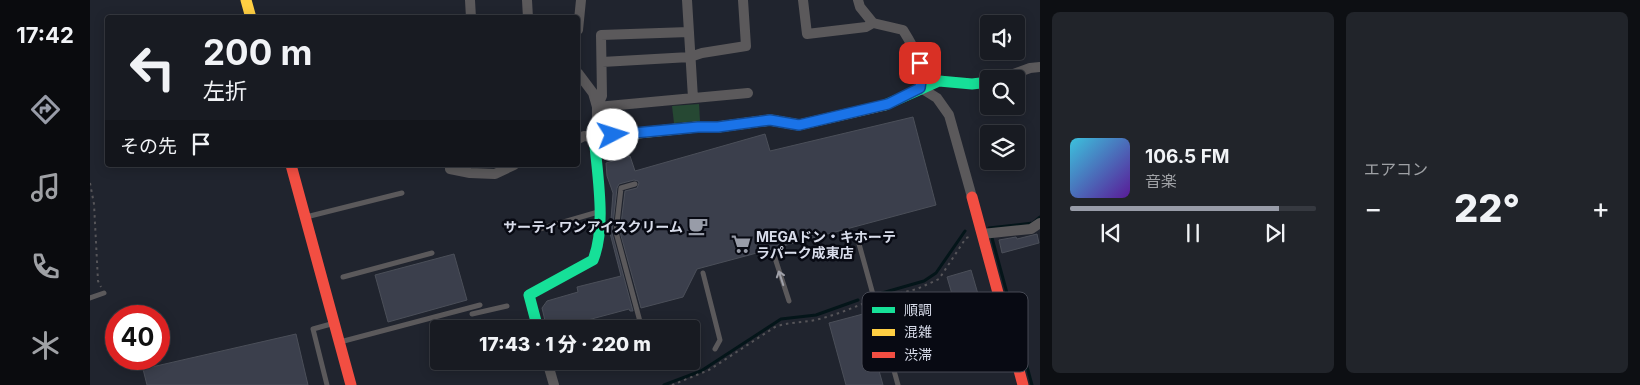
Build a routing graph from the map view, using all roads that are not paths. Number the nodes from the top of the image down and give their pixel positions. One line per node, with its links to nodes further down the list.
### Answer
1 (246, 0): 9 (street)
2 (470, 0): 10 (street)
3 (527, 0): 11 (street)
4 (581, 0): 12 (street)
5 (687, 0): 14 (street)
6 (743, 0): 15 (street)
7 (803, 0): 13 (street)
8 (858, 0): 13 (street)
9 (250, 15)
10 (471, 15)
11 (528, 15)
12 (579, 15)
13 (873, 22): 21 (street)
14 (690, 32): 15 (street); 16 (street)
15 (690, 56): 16 (street); 23 (street)
16 (602, 62): 24 (street)
17 (1040, 67): 18 (street)
18 (1025, 70)
19 (580, 76): 24 (street)
20 (980, 83): 21 (street)
21 (920, 88): 25 (street); 33 (street)
22 (748, 93): 23 (street)
23 (693, 98): 24 (street)
24 (597, 107): 25 (street)
25 (596, 136): 26 (street); 34 (street)
26 (580, 138)
27 (292, 167): 35 (street)
28 (510, 167): 30 (street)
29 (450, 169): 30 (street)
30 (469, 169)
31 (635, 184): 53 (lane)
32 (402, 193): 35 (lane)
33 (972, 197): 39 (street)
34 (601, 211): 37 (lane); 52 (street)
35 (305, 217): 54 (street)
36 (1040, 223): 39 (street)
37 (536, 230)
38 (856, 233): 44 (lane)
39 (982, 234): 45 (street)
40 (432, 253): 43 (lane)
41 (774, 255): 48 (lane, one-way to 41)
42 (703, 273): 56 (lane)
43 (342, 277)
44 (872, 292)
45 (997, 292)
46 (104, 293): 47 (lane)
47 (90, 298)
48 (788, 301)
49 (480, 305): 55 (lane)
50 (507, 306): 51 (lane)
51 (472, 314)
52 (536, 320)
53 (640, 320)
54 (334, 323): 55 (street); 60 (lane)
55 (339, 342): 61 (street)
56 (714, 349)
57 (550, 370): 62 (street)
58 (894, 372): 63 (lane)
59 (1020, 372): 64 (street)
60 (327, 385)
61 (351, 385)
62 (554, 385)
63 (898, 385)
64 (1024, 385)

